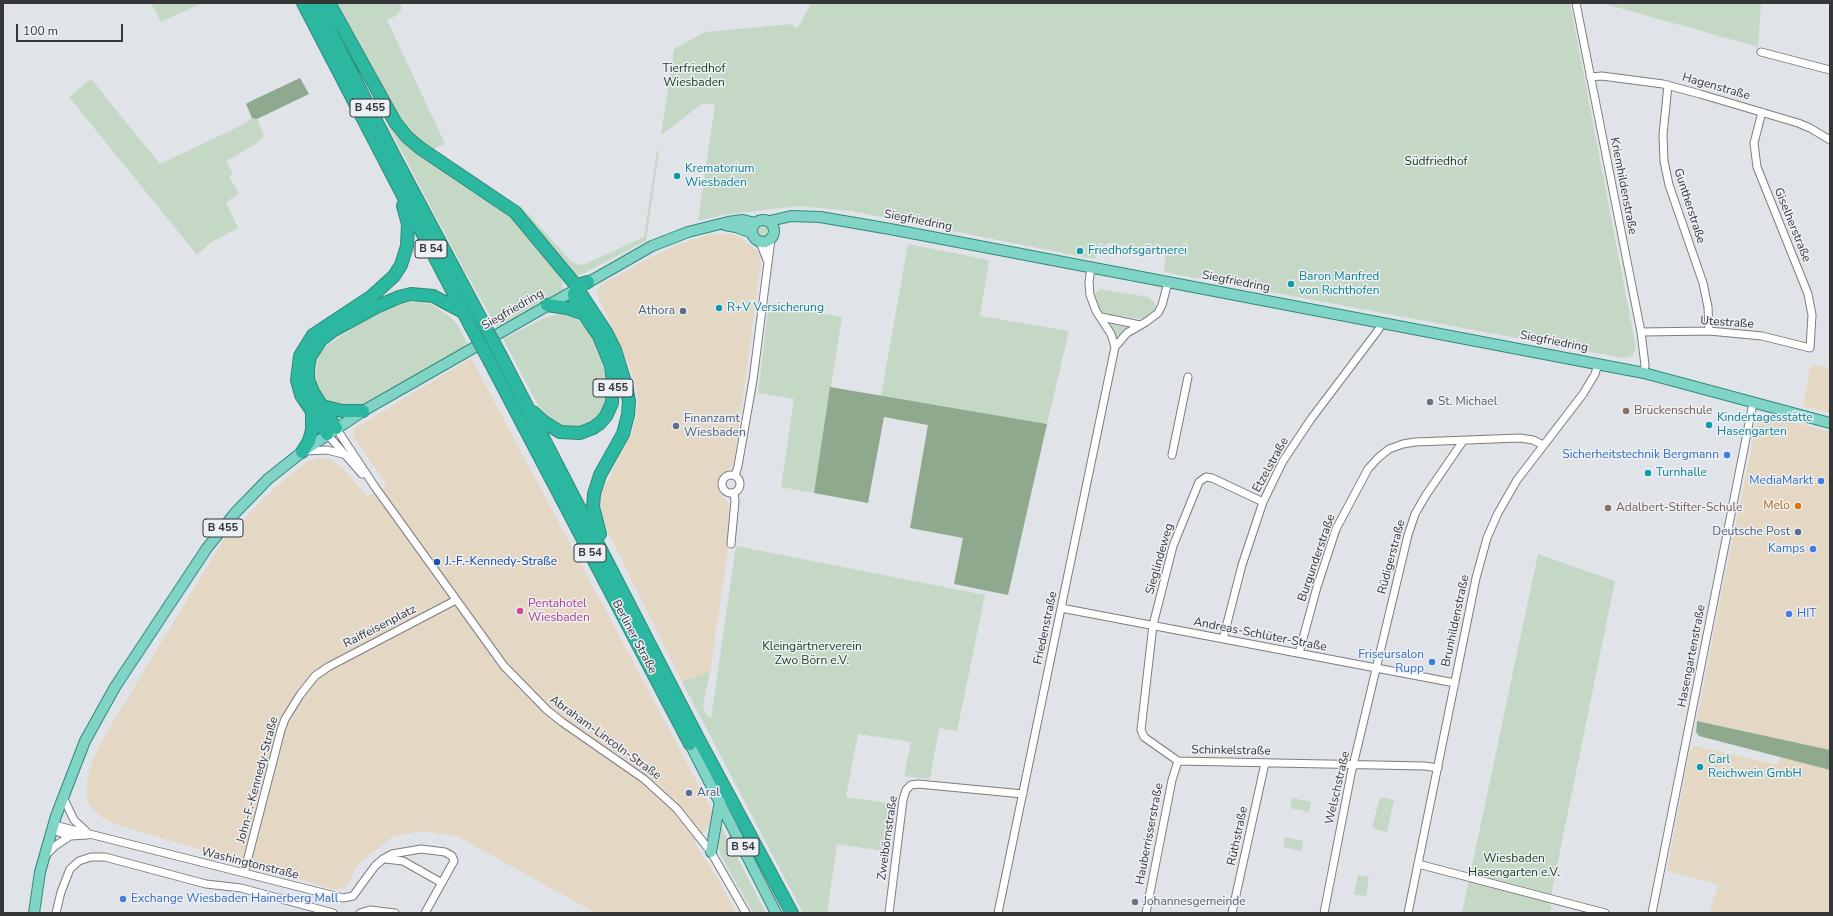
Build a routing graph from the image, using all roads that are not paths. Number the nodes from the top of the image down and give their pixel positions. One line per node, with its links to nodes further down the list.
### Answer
1 (303, 3): 11 (highway, B 455)
2 (316, 3): 36 (highway, B 455, bridge)
3 (329, 3): 20 (highway)
4 (1576, 3): 7 (street, Kriemhildenstraße)
5 (1761, 52): 6 (street)
6 (1830, 70)
7 (1590, 77): 8 (street, Hagenstraße); 28 (street, Kriemhildenstraße)
8 (1668, 85): 9 (street, Hagenstraße); 27 (street, Guntherstraße)
9 (1762, 112): 10 (street, Hagenstraße); 30 (street, Giselherstraße)
10 (1830, 140)
11 (398, 186): 22 (highway, B 54); 38 (highway, B 455)
12 (755, 222): 13 (main road, Siegfriedring); 14 (main road, Siegfriedring); 15 (main road)
13 (720, 225): 15 (main road, Siegfriedring); 20 (main road, Siegfriedring / B 455)
14 (772, 230): 16 (main road, Siegfriedring); 17 (street); 18 (main road, Siegfriedring)
15 (752, 233): 16 (main road, Siegfriedring)
16 (760, 242): 17 (street)
17 (768, 265): 46 (street)
18 (1091, 268): 19 (main road, Siegfriedring); 24 (street)
19 (1168, 282): 25 (main road, Siegfriedring); 26 (street)
20 (583, 285): 21 (main road, Siegfriedring / B 455); 23 (highway); 51 (highway)
21 (547, 305): 23 (highway); 37 (main road, Siegfriedring / B 455)
22 (464, 313): 35 (highway); 60 (highway, Berliner Straße / B 54, bridge)
23 (584, 314): 36 (highway, B 455)
24 (1101, 317): 26 (street); 29 (street)
25 (1382, 323): 31 (main road, Siegfriedring); 49 (street, Etzelstraße)
26 (1140, 325): 29 (street)
27 (1709, 331): 28 (street, Utestraße); 30 (street, Utestraße)
28 (1642, 332): 32 (street, Kriemhildenstraße)
29 (1115, 347): 53 (street, Friedenstraße)
30 (1810, 348)
31 (1598, 364): 32 (main road, Siegfriedring); 42 (street, Brunhildenstraße)
32 (1644, 373): 34 (main road, Siegfriedring)
33 (1188, 377): 45 (street)
34 (1753, 403): 39 (main road, Siegfriedring); 93 (street, Hasengartenstraße)
35 (322, 406): 37 (highway); 40 (highway)
36 (526, 406): 51 (highway, B 54)
37 (363, 411): 40 (main road, Siegfriedring / B 455)
38 (312, 414): 40 (highway); 43 (highway, B 455)
39 (1830, 423)
40 (332, 431): 43 (main road, B 455); 44 (street, Abraham-Lincoln-Straße); 47 (street, Abraham-Lincoln-Straße)
41 (1463, 441): 42 (street, Burgunderstraße); 56 (street, Burgunderstraße); 57 (street, Rüdigerstraße)
42 (1543, 445): 59 (street, Brunhildenstraße)
43 (302, 452): 44 (street); 66 (main road, B 455)
44 (343, 454): 47 (street, Abraham-Lincoln-Straße)
45 (1172, 455)
46 (735, 476): 48 (street); 48 (street)
47 (375, 487): 52 (street, Abraham-Lincoln-Straße)
48 (734, 493): 50 (street)
49 (1263, 502): 54 (street, Sieglindeweg); 55 (street, Etzelstraße)
50 (731, 544)
51 (609, 564): 85 (highway, Berliner Straße / B 54)
52 (456, 600): 58 (street, Raiffeisenplatz); 71 (street, Abraham-Lincoln-Straße)
53 (1061, 608): 54 (street, Andreas-Schlüter-Straße); 65 (street, Friedenstraße)
54 (1153, 625): 55 (street, Andreas-Schlüter-Straße); 61 (street, Schinkelstraße)
55 (1223, 639): 56 (street, Andreas-Schlüter-Straße)
56 (1299, 654): 57 (street, Andreas-Schlüter-Straße)
57 (1377, 668): 59 (street, Andreas-Schlüter-Straße); 63 (street, Welschstraße)
58 (315, 676): 75 (street, John-F.-Kennedy-Straße)
59 (1455, 683): 64 (street, Brunhildenstraße)
60 (690, 744): 67 (main road, Berliner Straße / B 54)
61 (1178, 761): 62 (street, Schinkelstraße); 88 (street, Hauberrisserstraße)
62 (1265, 763): 63 (street, Schinkelstraße); 89 (street, Rüthstraße)
63 (1354, 765): 64 (street, Schinkelstraße); 90 (street, Welschstraße)
64 (1438, 768): 74 (street, Brunhildenstraße)
65 (1023, 794): 86 (street, Zweibörnstraße); 87 (street, Friedenstraße)
66 (63, 797): 68 (main road, B 455); 69 (street, Washingtonstraße)
67 (720, 801): 71 (main road); 84 (main road, Berliner Straße / B 54)
68 (54, 825): 69 (street, Washingtonstraße); 70 (street); 72 (main road, B 455)
69 (94, 835): 70 (street, Washingtonstraße); 75 (street, Washingtonstraße)
70 (70, 836): 72 (street)
71 (712, 852): 83 (street, Abraham-Lincoln-Straße)
72 (46, 855): 77 (main road, B 455)
73 (383, 859): 75 (street, Washingtonstraße); 76 (street); 76 (street, Washingtonstraße)
74 (1418, 864): 91 (street, Brunhildenstraße); 92 (street)
75 (244, 873)
76 (442, 883): 82 (street, Washingtonstraße)
77 (34, 913)
78 (56, 913): 79 (street)
79 (333, 913)
80 (360, 913): 81 (street)
81 (395, 913)
82 (425, 913)
83 (746, 913)
84 (776, 913)
85 (792, 913)
86 (889, 913)
87 (998, 913)
88 (1146, 913)
89 (1232, 913)
90 (1324, 913)
91 (1408, 913)
92 (1605, 913)
93 (1652, 913)

